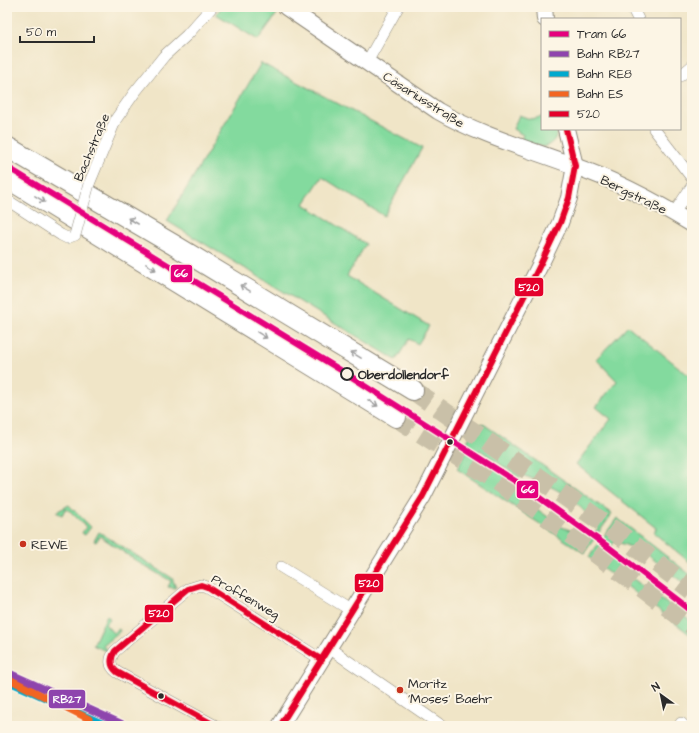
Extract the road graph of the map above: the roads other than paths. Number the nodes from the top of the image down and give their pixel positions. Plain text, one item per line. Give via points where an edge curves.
1 (212, 7) edge
2 (286, 7) edge
3 (398, 7) edge
4 (544, 7) edge
5 (632, 7) edge
6 (545, 18) edge
7 (638, 18) edge
8 (367, 62) junction
9 (692, 66) edge
10 (681, 75) edge
11 (565, 130) edge
12 (565, 130) edge
13 (655, 130) edge
14 (7, 147) edge
15 (542, 155) junction
16 (575, 166) junction
17 (7, 178) edge
18 (692, 178) edge
19 (692, 186) edge
20 (7, 200) edge
21 (674, 213) junction
22 (692, 224) edge
23 (413, 390) tunnel mouth
24 (396, 417) tunnel mouth
25 (281, 567) dead end
26 (352, 611) junction
27 (325, 654) junction
28 (216, 726) edge
29 (280, 726) edge
30 (442, 726) edge

1 - 20 street, Bachstraße, bridge via 164,56 116,119 89,184 75,235 67,238 61,235
2 - 8 street, Cäsariusstraße
3 - 8 street
4 - 6 street
5 - 7 street
8 - 15 street, Cäsariusstraße via 462,125
9 - 10 street
11 - 15 street via 562,141 556,148
12 - 16 street
13 - 18 street
23 -> 14 highway
15 - 16 street, Cäsariusstraße
16 - 21 street, Bergstraße
16 - 26 street via 569,198 560,223 502,342 423,496
17 -> 24 highway
19 - 21 street
21 - 22 street, Bergstraße
25 - 26 street
26 - 27 street
27 - 28 street, Proffenweg via 208,587 194,586 183,593 115,651 111,664 118,672
27 - 29 street
27 - 30 street, Proffenweg

